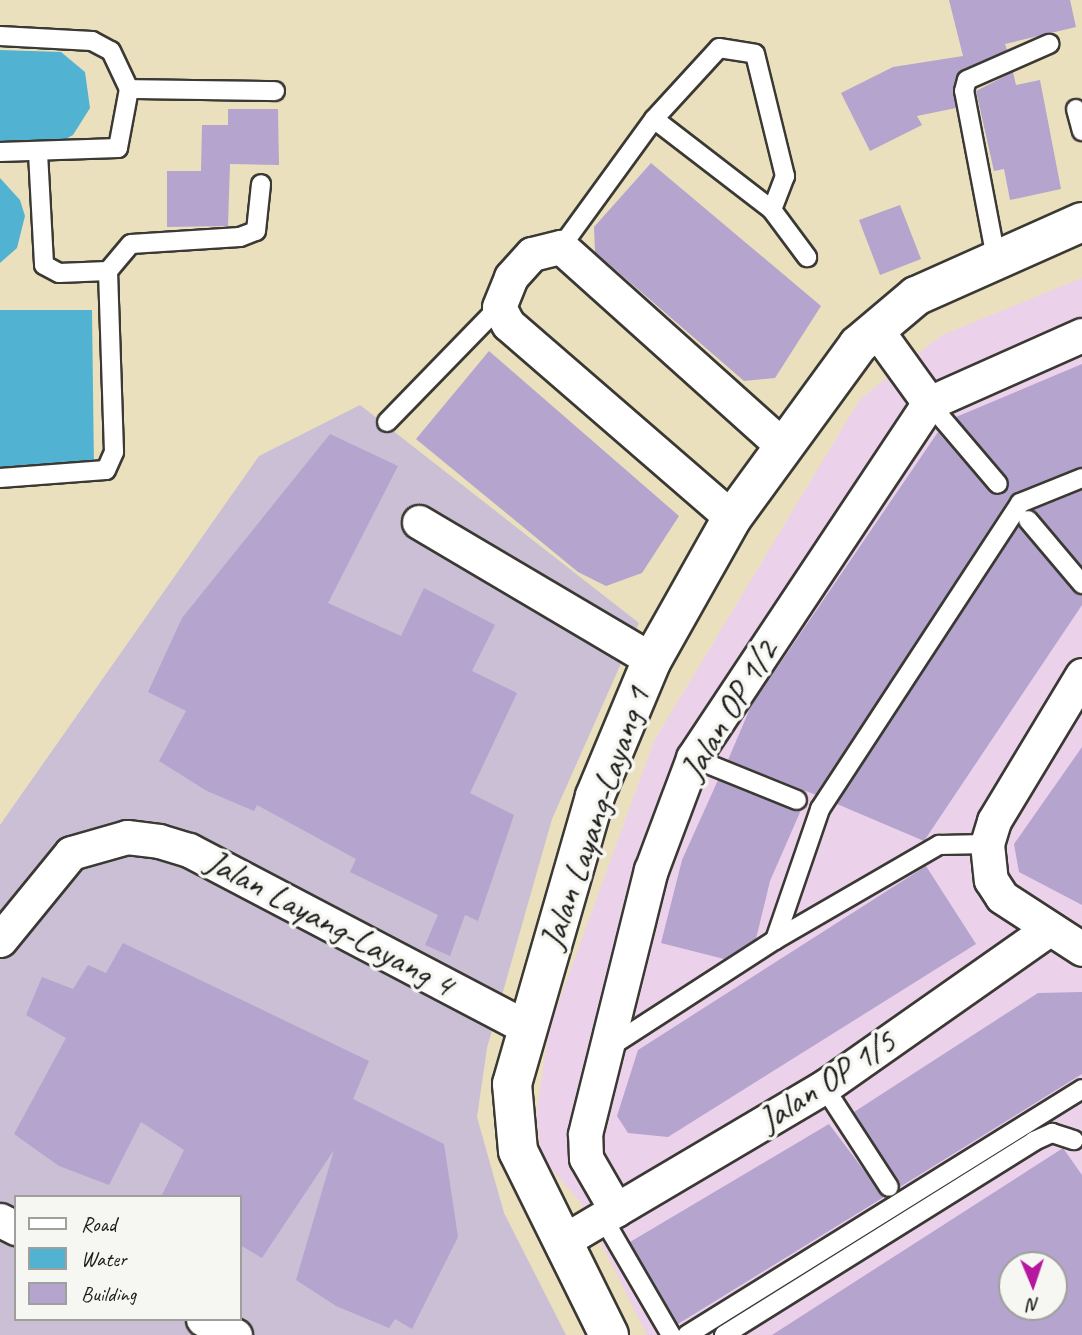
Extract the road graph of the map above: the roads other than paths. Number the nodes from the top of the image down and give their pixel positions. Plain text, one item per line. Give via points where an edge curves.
1 (0, 36) edge
2 (1049, 44) dead end
3 (129, 89) junction
4 (275, 91) dead end
5 (1076, 109) dead end
6 (654, 119) junction
7 (1082, 131) edge
8 (0, 152) edge
9 (38, 153) junction
10 (261, 184) dead end
11 (772, 210) junction
12 (1082, 222) edge
13 (561, 247) junction
14 (807, 257) dead end
15 (996, 258) junction
16 (108, 271) junction
17 (499, 307) junction
18 (875, 328) junction
19 (1082, 335) edge
20 (929, 403) junction
21 (387, 422) dead end
22 (782, 445) junction
23 (0, 478) edge
24 (1082, 478) edge
25 (998, 484) dead end
26 (732, 518) junction
27 (1028, 520) dead end
28 (419, 522) dead end
29 (1082, 584) edge
30 (652, 660) junction
31 (1082, 675) edge
32 (693, 758) junction
33 (797, 800) dead end
34 (987, 844) junction
35 (1046, 931) junction
36 (0, 940) edge
37 (775, 940) junction
38 (1082, 949) edge
39 (526, 1027) junction
40 (605, 1050) junction
41 (824, 1087) junction
42 (1077, 1098) edge
43 (1074, 1140) dead end
44 (889, 1187) dead end
45 (609, 1214) junction
46 (565, 1240) junction
47 (207, 1321) edge
48 (235, 1335) edge
49 (609, 1335) edge
50 (670, 1335) edge
51 (688, 1335) edge
52 (724, 1335) edge

1 - 3 lane via 92,41 111,51
2 - 15 lane via 967,79 964,90
3 - 4 lane
3 - 9 lane via 129,114 118,148
5 - 7 lane
6 - 11 lane
6 - 11 lane via 719,48 755,54 785,176
6 - 13 lane
8 - 9 lane
9 - 16 lane via 44,265 59,273
10 - 16 lane via 256,231 240,237 131,244
11 - 14 lane
12 - 15 street, Jalan Layang-Layang 1
13 - 17 street via 532,254 511,277
13 - 22 street
15 - 18 street, Jalan Layang-Layang 1 via 916,296
16 - 23 lane via 112,462 96,474
17 - 21 lane
17 - 26 street via 508,324
18 - 20 street
18 - 22 street, Jalan Layang-Layang 1 via 836,368
19 - 20 street
20 - 25 lane
20 - 32 street, Jalan OP 1/2
22 - 26 street, Jalan Layang-Layang 1
24 - 37 lane via 1020,503 820,809
26 - 30 street, Jalan Layang-Layang 1
27 - 29 lane
28 - 30 street
30 - 39 street, Jalan Layang-Layang 1 via 594,796
31 - 34 street via 994,821
32 - 33 lane
32 - 40 street, Jalan OP 1/2 via 651,870
34 - 35 street via 991,880 1002,897
34 - 37 lane via 939,845
35 - 38 street
35 - 41 street, Jalan OP 1/5
36 - 39 street, Jalan Layang-Layang 4 via 71,853 127,837 189,850
37 - 40 lane
39 - 46 street, Jalan Layang-Layang 1 via 510,1115 517,1151
40 - 45 street, Jalan OP 1/2 via 586,1158
41 - 44 lane
41 - 45 street, Jalan OP 1/5
42 - 51 lane
43 - 52 lane via 1052,1133 1034,1141
45 - 46 street, Jalan OP 1/5
45 - 50 lane
46 - 49 street, Jalan Layang-Layang 1
47 - 48 street

